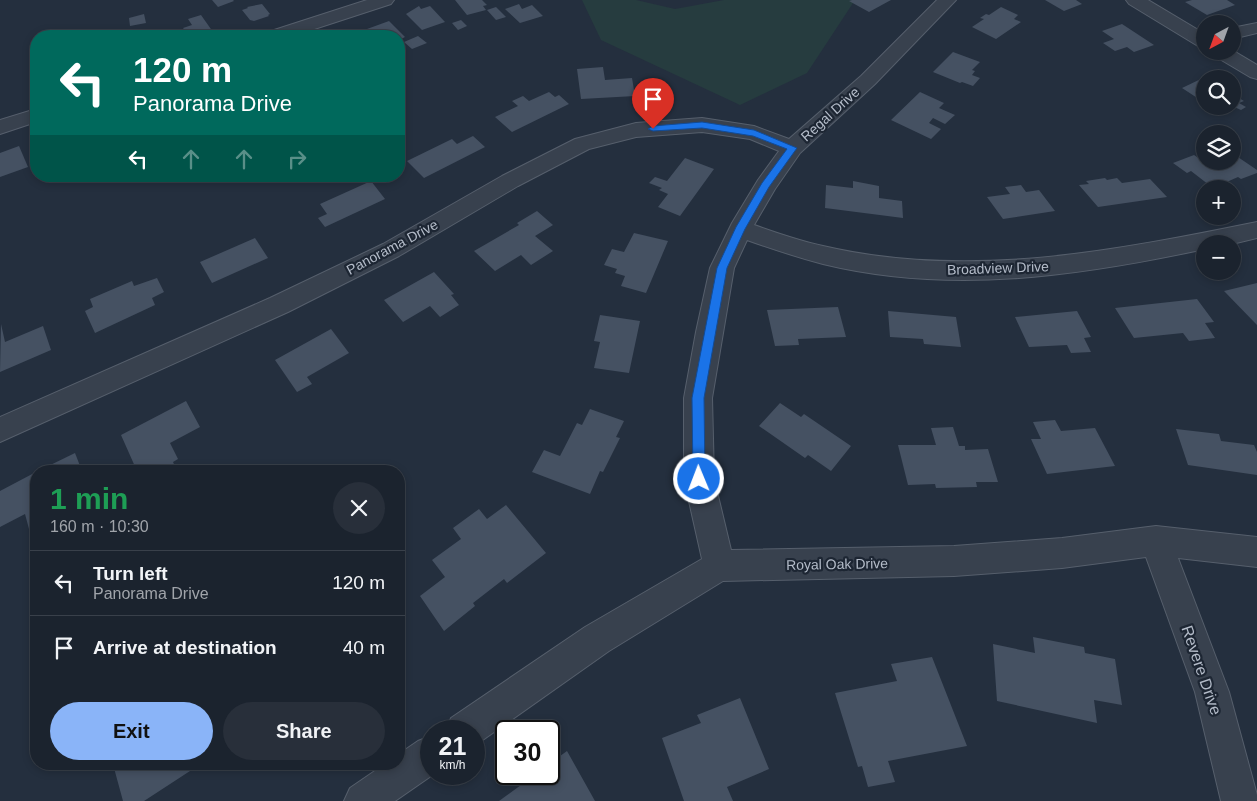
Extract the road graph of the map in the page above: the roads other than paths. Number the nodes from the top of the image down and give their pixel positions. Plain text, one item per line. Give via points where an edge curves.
1 (385, 0) edge
2 (947, 0) edge
3 (1135, 0) edge
4 (1257, 28) edge
5 (293, 30) edge
6 (1241, 32) edge
7 (1196, 37) edge
8 (1235, 60) edge
9 (1257, 73) edge
10 (30, 117) edge
11 (0, 127) edge
12 (792, 148) junction
13 (740, 229) junction
14 (1257, 230) edge
15 (0, 430) edge
16 (1156, 541) junction
17 (1257, 552) edge
18 (719, 566) junction
19 (480, 720) edge
20 (420, 762) edge
21 (371, 799) edge
22 (1240, 801) edge

1 - 5 street
2 - 12 street, Regal Drive via 868,80
3 - 7 street
4 - 6 street
8 - 9 street
10 - 11 street
12 - 13 street, Regal Drive
12 - 15 street, Panorama Drive via 754,133 702,125 636,130 582,144 510,181 391,250
13 - 14 street, Broadview Drive via 823,255 909,268 968,272 1133,256
13 - 18 street, Regal Drive via 722,268 698,398 699,479
16 - 17 street, Royal Oak Drive
16 - 18 street, Royal Oak Drive via 1062,553 954,561
16 - 22 street, Revere Drive via 1212,692
18 - 19 street, Royal Oak Drive via 597,639
20 - 21 street

